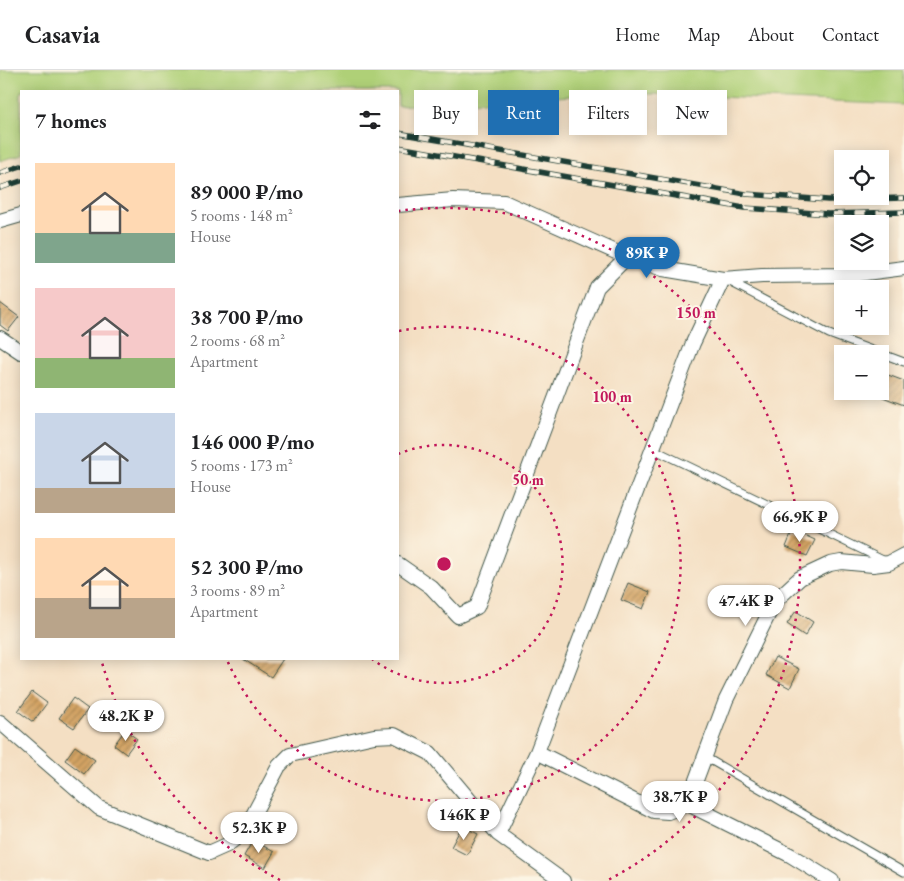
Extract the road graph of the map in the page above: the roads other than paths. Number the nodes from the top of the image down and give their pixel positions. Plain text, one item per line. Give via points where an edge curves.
1 (399, 205) edge
2 (20, 215) edge
3 (0, 220) edge
4 (627, 257) junction
5 (904, 268) edge
6 (723, 279) junction
7 (0, 338) edge
8 (20, 351) edge
9 (904, 362) edge
10 (653, 449) junction
11 (904, 555) edge
12 (888, 563) junction
13 (399, 565) edge
14 (0, 722) edge
15 (537, 752) junction
16 (705, 757) junction
17 (687, 804) junction
18 (498, 834) junction
19 (904, 872) edge
20 (563, 881) edge
21 (832, 881) edge

1 - 4 street via 452,200 504,202
2 - 3 street
4 - 6 street via 663,269
4 - 13 street via 597,287 477,607 458,616 431,587
5 - 6 street via 850,276
6 - 9 lane via 829,334
6 - 10 street via 693,343
7 - 8 street
10 - 12 lane
10 - 15 street
11 - 12 street
12 - 16 street via 830,564 789,586 775,601 726,700
14 - 18 street via 99,808 209,853 244,832 279,766 290,755 374,736 394,735 430,753
15 - 17 street via 654,811 668,812
15 - 18 street
16 - 17 street
16 - 19 lane
17 - 21 street via 790,855
18 - 20 street

